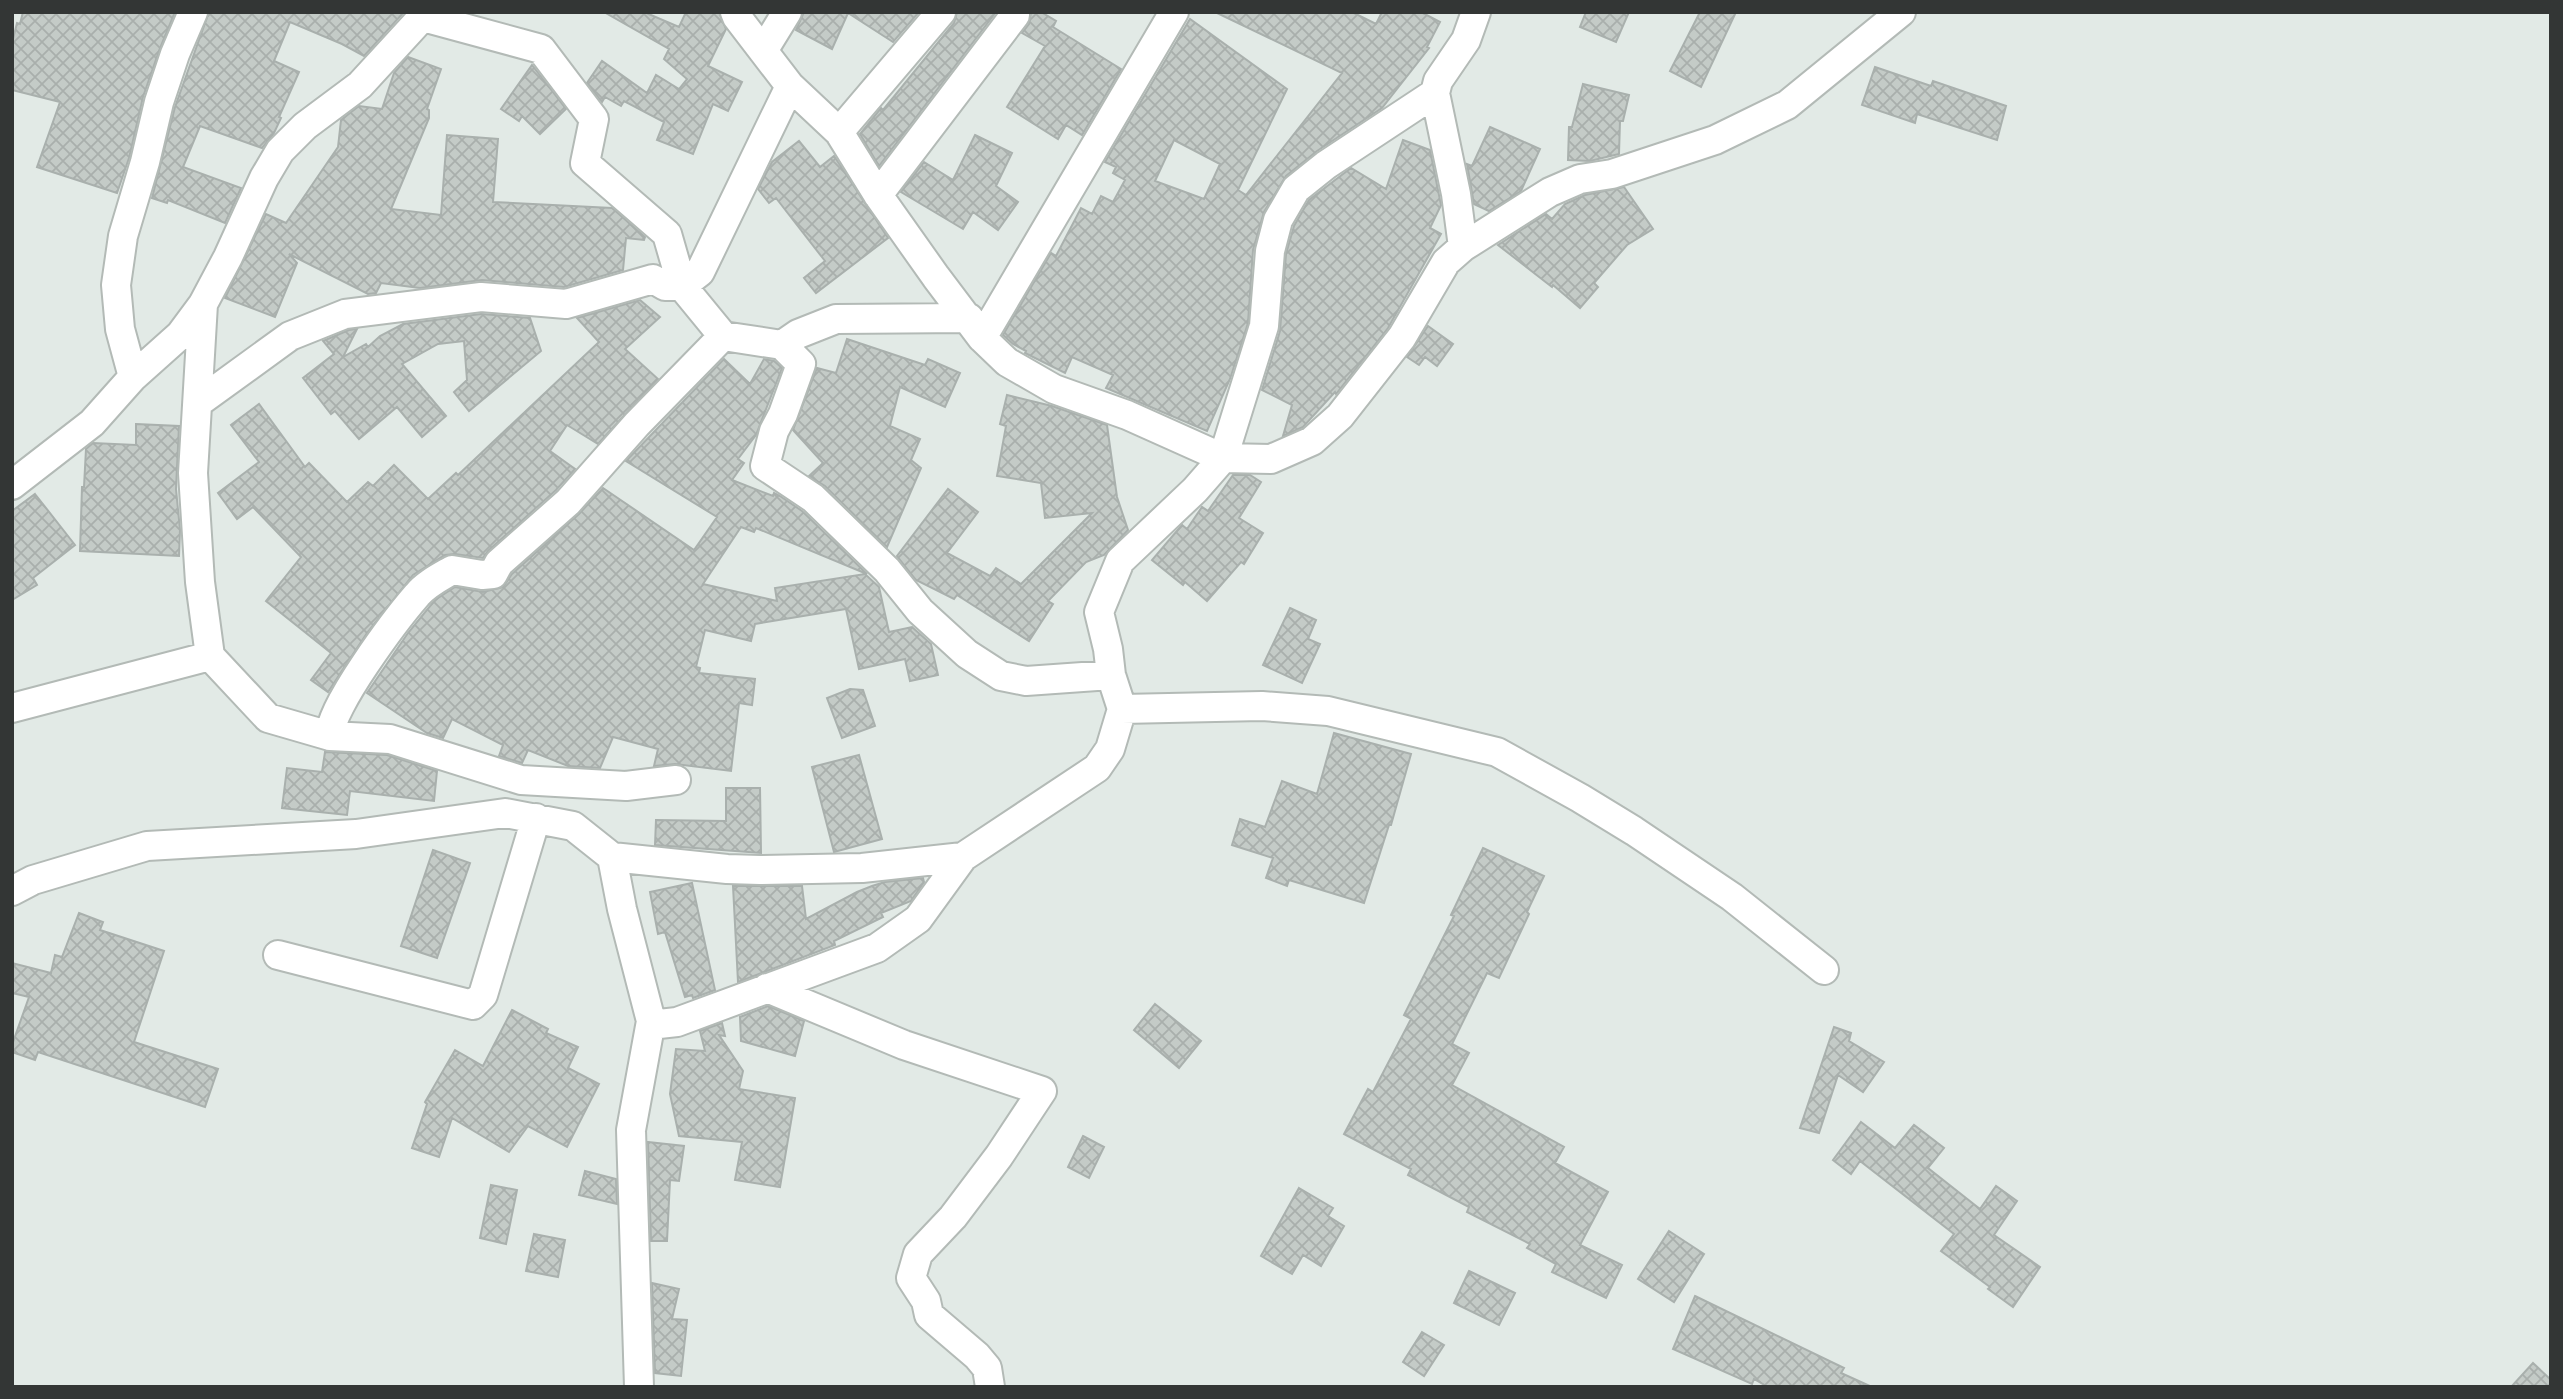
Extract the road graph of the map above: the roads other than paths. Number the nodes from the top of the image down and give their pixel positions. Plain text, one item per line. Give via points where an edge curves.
1 (193, 12) edge
2 (735, 12) edge
3 (787, 12) edge
4 (941, 12) edge
5 (1174, 12) edge
6 (1476, 12) edge
7 (1901, 12) edge
8 (425, 15) edge
9 (1015, 15) dead end
10 (763, 51) junction
11 (790, 86) junction
12 (1435, 93) junction
13 (839, 132) junction
14 (878, 195) junction
15 (1463, 247) junction
16 (682, 286) junction
17 (203, 304) junction
18 (975, 328) junction
19 (723, 336) junction
20 (782, 345) junction
21 (132, 377) junction
22 (199, 401) junction
23 (1223, 458) junction
24 (12, 485) edge
25 (210, 656) junction
26 (1111, 675) junction
27 (12, 708) edge
28 (1122, 709) junction
29 (330, 736) junction
30 (677, 780) dead end
31 (536, 818) junction
32 (963, 857) junction
33 (612, 858) junction
34 (12, 891) edge
35 (278, 955) dead end
36 (1824, 970) dead end
37 (767, 988) junction
38 (651, 1021) junction
39 (639, 1387) edge
40 (990, 1387) edge

1 - 21 street via 174,54 123,236 116,285 120,329
2 - 10 street
3 - 10 street
4 - 13 street
5 - 18 street
6 - 12 street via 1466,40
7 - 15 street via 1787,105 1715,140 1550,192
8 - 16 street via 541,49 594,119 585,163 667,234
8 - 17 street via 360,85 280,151
9 - 14 street
10 - 11 street
11 - 13 street
11 - 16 street via 700,272
12 - 15 street
12 - 23 street via 1296,189 1278,220 1270,251 1264,326
13 - 14 street
14 - 18 street
15 - 23 street via 1446,262 1402,337 1340,416 1312,442 1271,459
16 - 19 street
16 - 22 street via 665,286 653,279 566,304 481,297 345,314 290,336
17 - 21 street via 180,335
17 - 22 street
18 - 20 street via 836,319
18 - 23 street via 1007,362 1054,388
19 - 20 street
19 - 29 street via 568,502 499,563 493,574 452,570 418,593 347,693 329,727
20 - 26 street via 801,364 765,466 813,498 887,570 930,620 967,654 1001,676 1026,681
21 - 24 street via 92,423
22 - 25 street via 193,473
23 - 26 street via 1195,491 1120,561 1099,612
25 - 27 street
25 - 29 street via 268,718
26 - 28 street
28 - 32 street via 1110,749 1097,768
28 - 36 street via 1262,706 1328,711 1497,752 1634,831 1732,897
29 - 30 street via 390,739 521,780 626,786
31 - 33 street via 573,826
31 - 34 street via 505,813 356,834 147,846 33,880
31 - 35 street via 483,995 473,1005
32 - 33 street via 862,868 760,870
32 - 37 street via 918,919 877,948
33 - 38 street
37 - 38 street via 677,1021
37 - 40 street via 904,1045 1042,1091 961,1207 918,1254 911,1278 929,1315 987,1368
38 - 39 street via 631,1130

